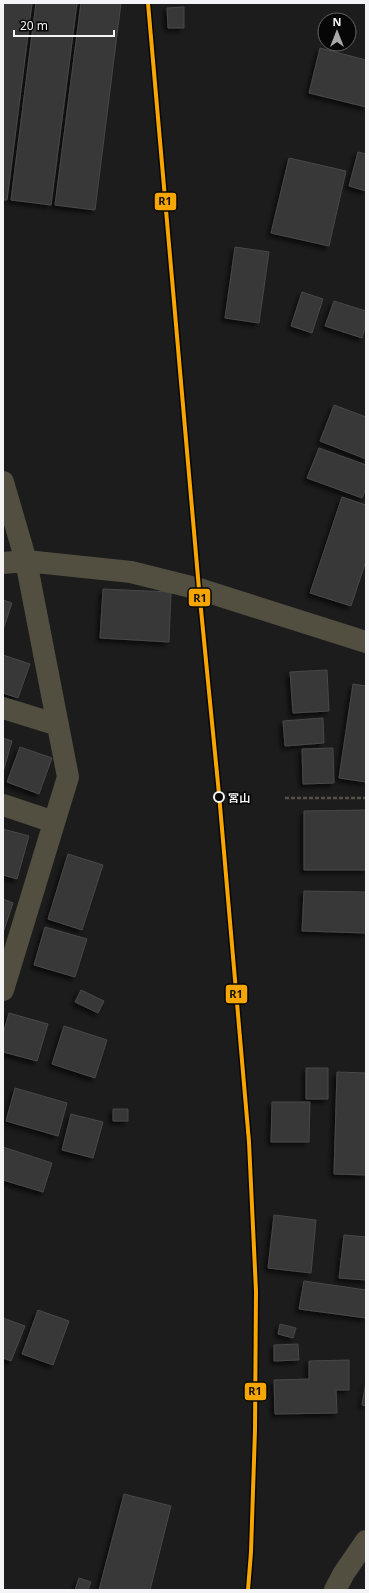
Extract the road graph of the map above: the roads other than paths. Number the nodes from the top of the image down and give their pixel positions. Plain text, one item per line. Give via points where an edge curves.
1 (3, 482) edge
2 (26, 561) junction
3 (3, 563) edge
4 (366, 642) edge
5 (3, 708) edge
6 (58, 725) junction
7 (3, 805) edge
8 (54, 822) junction
9 (6, 967) edge
10 (3, 990) edge
11 (366, 1541) edge
12 (335, 1590) edge

1 - 2 street
2 - 3 street
2 - 4 street via 131,572 199,588
2 - 6 street
5 - 6 street
6 - 8 street via 68,777
7 - 8 street
8 - 9 street
9 - 10 street
11 - 12 street

